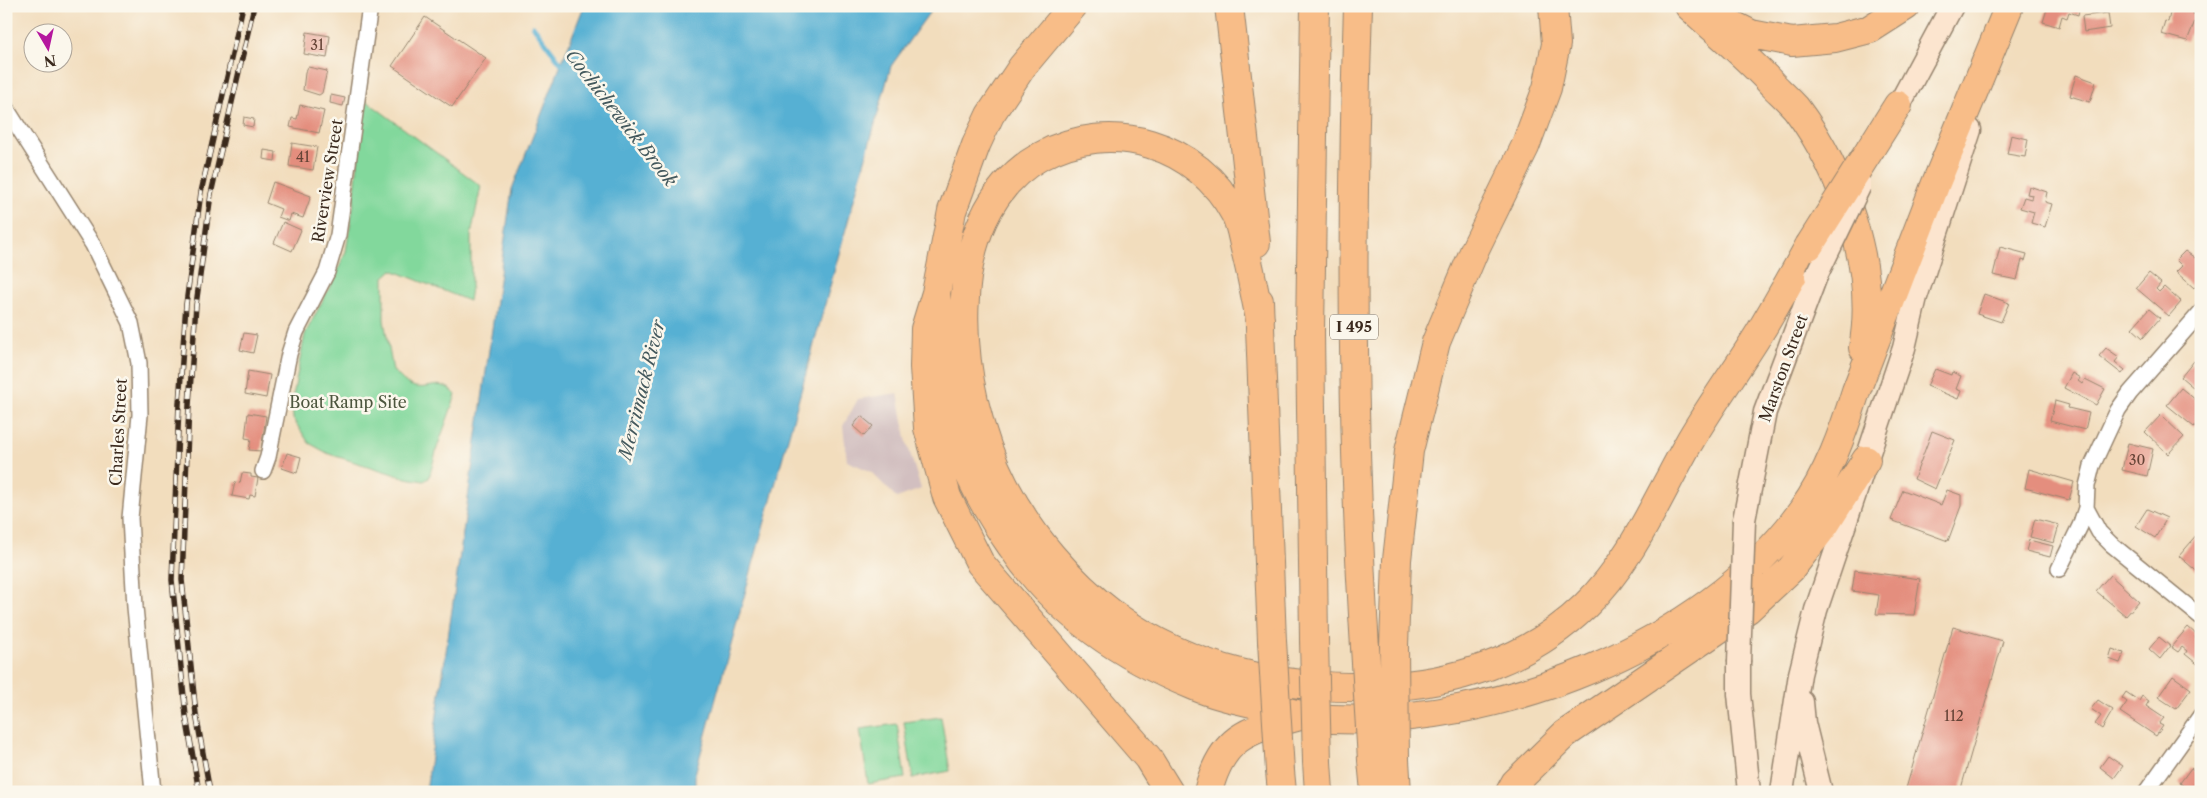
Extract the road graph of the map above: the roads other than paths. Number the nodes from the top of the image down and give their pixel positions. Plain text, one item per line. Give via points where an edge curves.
1 (370, 6) edge
2 (1073, 6) edge
3 (1229, 6) edge
4 (1315, 6) edge
5 (1358, 6) edge
6 (1553, 6) edge
7 (1688, 6) edge
8 (1696, 6) edge
9 (1906, 6) edge
10 (1952, 6) edge
11 (2010, 6) edge
12 (1898, 105) joint
13 (6, 108) edge
14 (1872, 152) junction
15 (936, 293) junction
16 (2201, 312) edge
17 (1260, 320) junction
18 (1856, 391) junction
19 (1866, 460) junction
20 (263, 471) dead end
21 (2086, 508) junction
22 (2058, 569) dead end
23 (2201, 617) edge
24 (1800, 674) junction
25 (2201, 715) edge
26 (1301, 716) junction
27 (1384, 760) junction
28 (1281, 781) edge
29 (153, 792) edge
30 (1169, 792) edge
31 (1208, 792) edge
32 (1319, 792) edge
33 (1375, 792) edge
34 (1397, 792) edge
35 (1510, 792) edge
36 (1749, 792) edge
37 (1782, 792) edge
38 (1820, 792) edge
39 (2146, 792) edge

1 - 20 street, Riverview Street via 338,235 327,272 296,332 289,354
2 - 15 highway via 1022,67 990,115 952,211
3 - 17 highway via 1255,227
4 - 32 highway, I 495, bridge via 1310,332
5 - 27 highway, I 495, bridge via 1352,240 1358,540 1365,647
6 - 27 highway, bridge via 1556,44 1547,88 1525,147 1475,248 1434,352 1409,451 1397,560 1394,646
7 - 18 highway via 1753,63 1796,108 1829,161 1856,233 1864,279 1867,330
8 - 9 highway via 1751,34 1792,42 1835,38 1870,29
10 - 12 main road
11 - 18 highway via 1936,183
11 - 19 main road
12 - 14 highway
13 - 29 street, Charles Street via 93,245 131,323 139,362 140,415 130,518 135,608
14 - 17 highway, bridge via 1809,246 1760,333 1712,403 1626,554 1585,606 1556,630 1496,664 1440,681 1336,688 1293,684 1224,669 1174,651 1117,616 1069,574 1023,518 1002,482 980,426 971,386 964,322 968,271 978,231 988,209 1003,187 1025,166 1044,154 1068,145 1117,138 1175,152 1200,169 1238,218
14 - 36 main road, Marston Street, bridge via 1816,276 1765,412 1744,520 1739,694
15 - 26 highway via 946,401 966,465 997,525 1029,570 1048,592 1094,633 1152,667 1213,693
15 - 30 highway via 926,329 924,367 928,428 947,497 980,562 1148,758
16 - 21 street via 2118,410 2092,466
17 - 28 highway, bridge via 1272,641
18 - 26 highway via 1845,427 1818,487 1801,513 1760,560 1720,594 1647,641 1568,678 1476,707 1382,718
19 - 24 main road via 1816,610
19 - 35 highway via 1825,525 1791,569 1748,609 1565,734 1515,783
21 - 22 street
21 - 23 street via 2099,532 2111,544
24 - 37 main road
24 - 38 main road via 1804,723
25 - 39 street
26 - 31 highway via 1257,728 1229,744 1213,770
27 - 33 highway, I 495
27 - 34 highway

